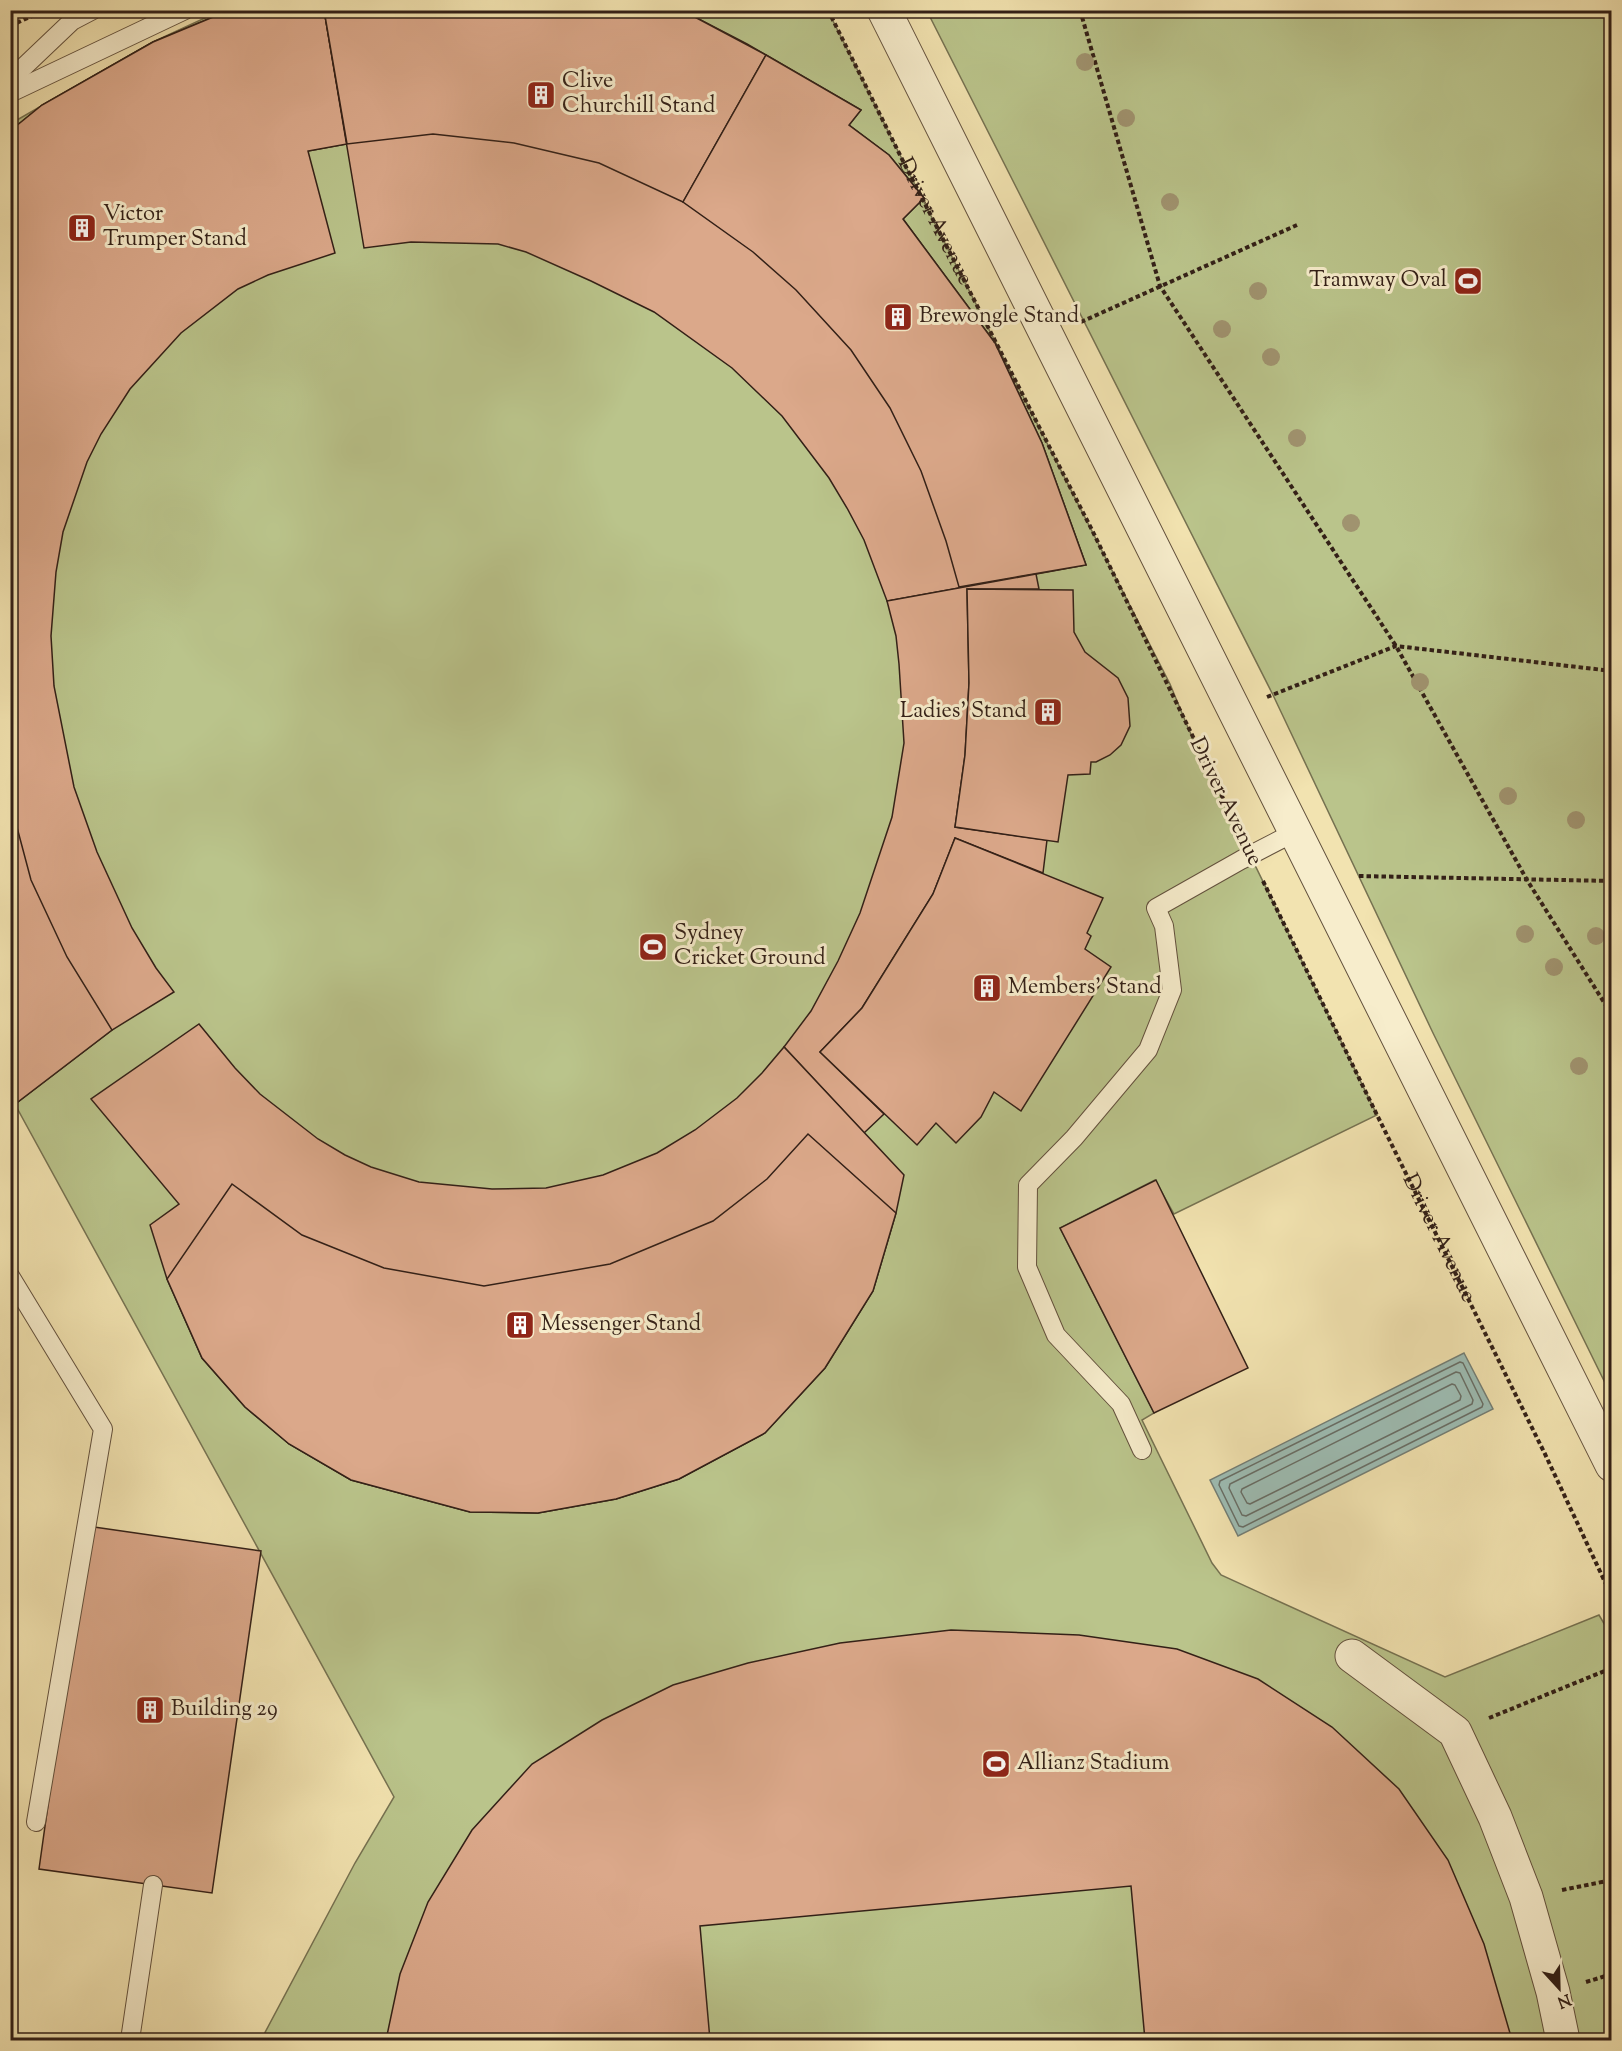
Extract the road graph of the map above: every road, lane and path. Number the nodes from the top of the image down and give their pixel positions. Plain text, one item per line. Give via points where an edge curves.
1 (43, 10) edge
2 (93, 10) edge
3 (184, 10) edge
4 (828, 10) edge
5 (884, 10) edge
6 (1080, 10) edge
7 (10, 26) edge
8 (10, 80) edge
9 (10, 93) edge
10 (1297, 225) dead end
11 (1160, 286) junction
12 (1048, 338) junction
13 (1396, 646) junction
14 (1611, 671) edge
15 (1233, 708) junction
16 (1295, 832) junction
17 (1242, 837) dead end
18 (1316, 875) junction
19 (1263, 879) dead end
20 (1527, 880) junction
21 (1611, 881) edge
22 (1611, 1015) edge
23 (10, 1276) edge
24 (1142, 1450) dead end
25 (1611, 1465) edge
26 (1611, 1597) edge
27 (1352, 1656) dead end
28 (1611, 1668) edge
29 (1455, 1732) junction
30 (36, 1822) dead end
31 (1611, 1880) edge
32 (153, 1885) dead end
33 (1526, 1897) junction
34 (130, 2040) edge
35 (1563, 2040) edge

1 - 7 path
2 - 8 lane via 72,21
3 - 9 lane
4 - 17 path, Driver Avenue via 1092,530
5 - 12 street
6 - 11 path
10 - 11 path
11 - 12 path
11 - 13 path
12 - 15 street
13 - 14 path
13 - 15 path
13 - 20 path
15 - 16 street
16 - 18 street
16 - 24 lane via 1156,908 1164,926 1172,990 1148,1050 1028,1185 1027,1267 1056,1335 1120,1404
18 - 20 path
18 - 25 street
19 - 26 path, Driver Avenue
20 - 21 path
20 - 22 path
23 - 30 lane via 102,1429
27 - 29 street
28 - 29 path
29 - 33 street via 1495,1817
31 - 33 path
32 - 34 lane
33 - 35 street

